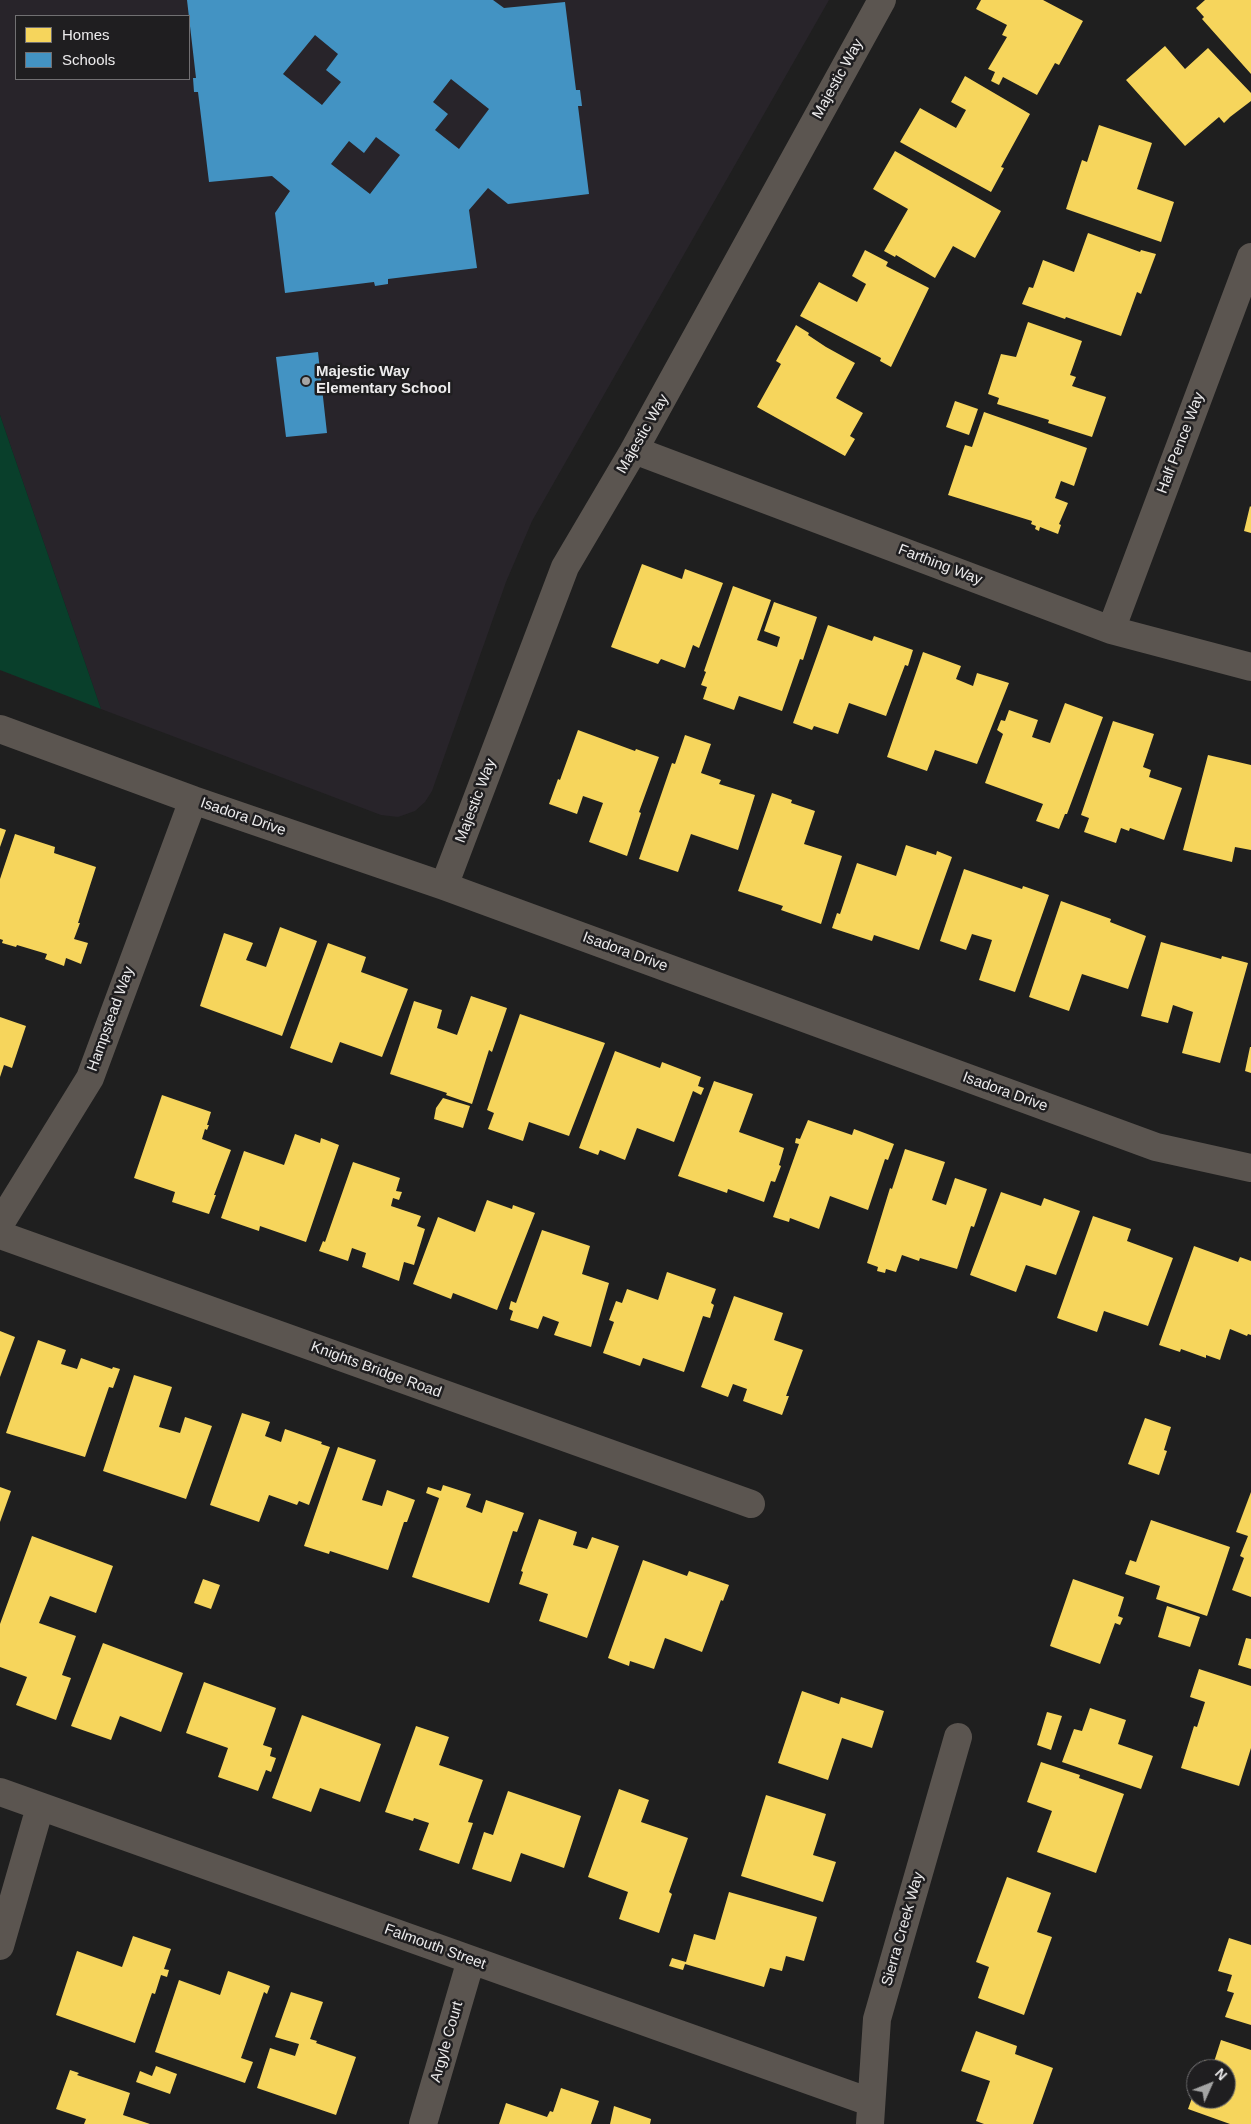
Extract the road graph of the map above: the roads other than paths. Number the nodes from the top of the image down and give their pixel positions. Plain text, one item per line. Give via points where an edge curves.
1 (882, 0) edge
2 (1251, 257) edge
3 (634, 450) junction
4 (1111, 630) junction
5 (1251, 667) edge
6 (0, 729) edge
7 (193, 800) junction
8 (444, 886) junction
9 (1251, 1168) edge
10 (0, 1224) edge
11 (0, 1235) edge
12 (751, 1504) dead end
13 (958, 1737) dead end
14 (0, 1792) edge
15 (40, 1807) junction
16 (0, 1946) edge
17 (470, 1960) junction
18 (870, 2113) edge
19 (423, 2124) edge

1 - 3 street, Majestic Way
2 - 4 street, Half Pence Way
3 - 4 street, Farthing Way
3 - 8 street, Majestic Way via 565,567
4 - 5 street, Farthing Way
6 - 7 street, Isadora Drive
7 - 8 street, Isadora Drive
7 - 10 street, Hampstead Way via 90,1078
8 - 9 street, Isadora Drive via 1156,1147
11 - 12 street, Knights Bridge Road
13 - 18 street, Sierra Creek Way via 877,2019
14 - 15 street, Falmouth Street
15 - 16 street
15 - 17 street, Falmouth Street
17 - 18 street, Falmouth Street
17 - 19 street, Argyle Court

